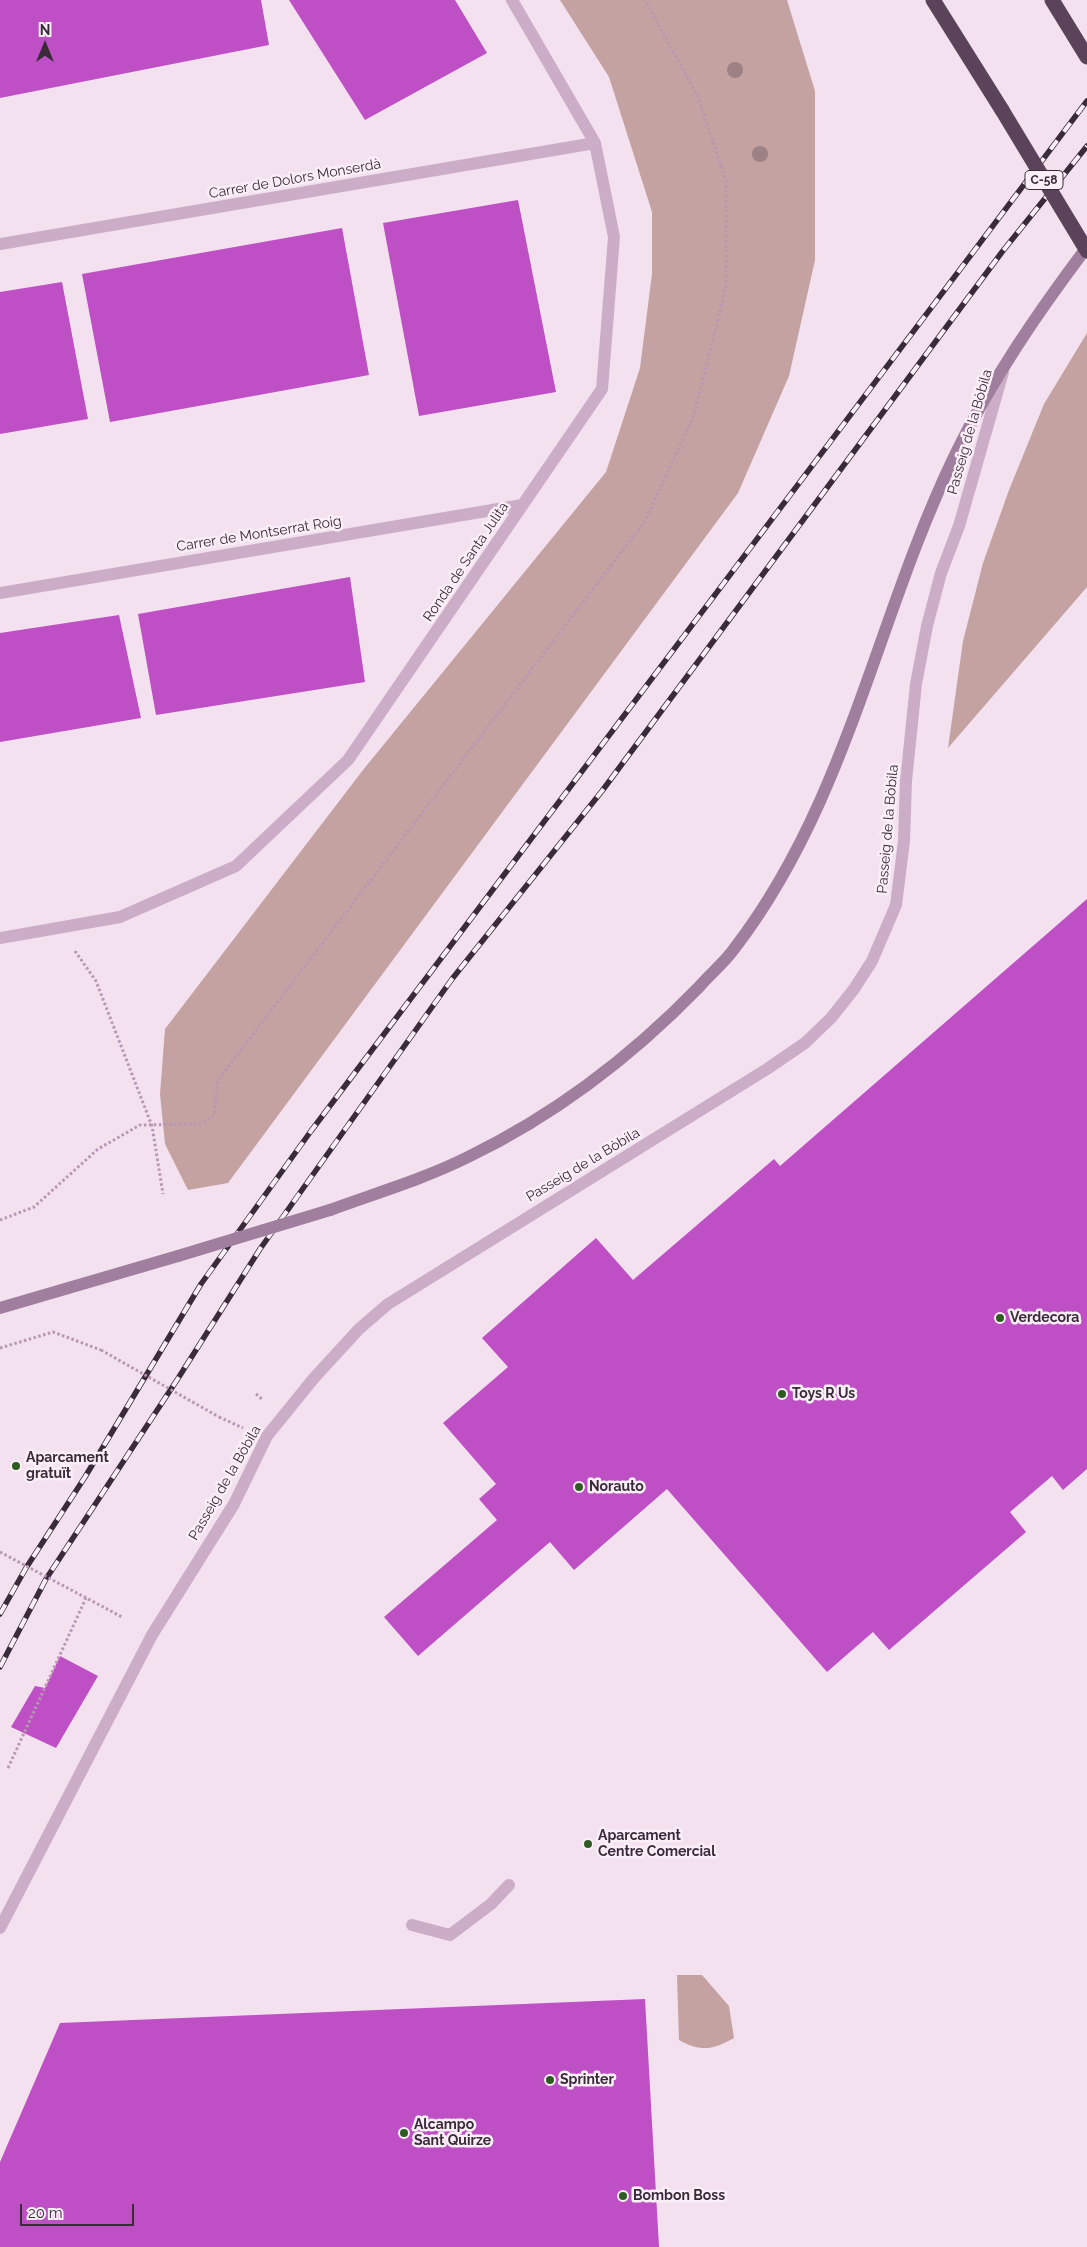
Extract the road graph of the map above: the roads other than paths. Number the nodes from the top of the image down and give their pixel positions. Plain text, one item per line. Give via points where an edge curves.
1 (512, 0) edge
2 (933, 0) edge
3 (1052, 0) edge
4 (1087, 57) edge
5 (595, 144) junction
6 (0, 244) edge
7 (1087, 249) edge
8 (1006, 361) junction
9 (522, 506) junction
10 (0, 593) edge
11 (0, 938) edge
12 (0, 1308) edge
13 (508, 1885) dead end
14 (412, 1925) dead end
15 (0, 1928) edge

1 - 5 street, Ronda de Santa Julita
2 - 7 highway, C-58, bridge
3 - 4 highway
5 - 6 street, Carrer de Dolors Monserdà
5 - 9 street, Ronda de Santa Julita via 614,237 602,389
7 - 8 main road via 1035,316
8 - 12 main road, bridge via 956,453 913,554 824,797 783,877 733,950 668,1019 594,1081 513,1134 466,1158 330,1210
8 - 15 street, Passeig de la Bòbila via 927,626 916,684 896,905 872,961 831,1018 805,1043 388,1304 314,1378 267,1436 234,1504 152,1635
9 - 10 street, Carrer de Montserrat Roig
9 - 11 street, Ronda de Santa Julita via 348,760 236,866 120,917
13 - 14 street via 491,1904 450,1935

